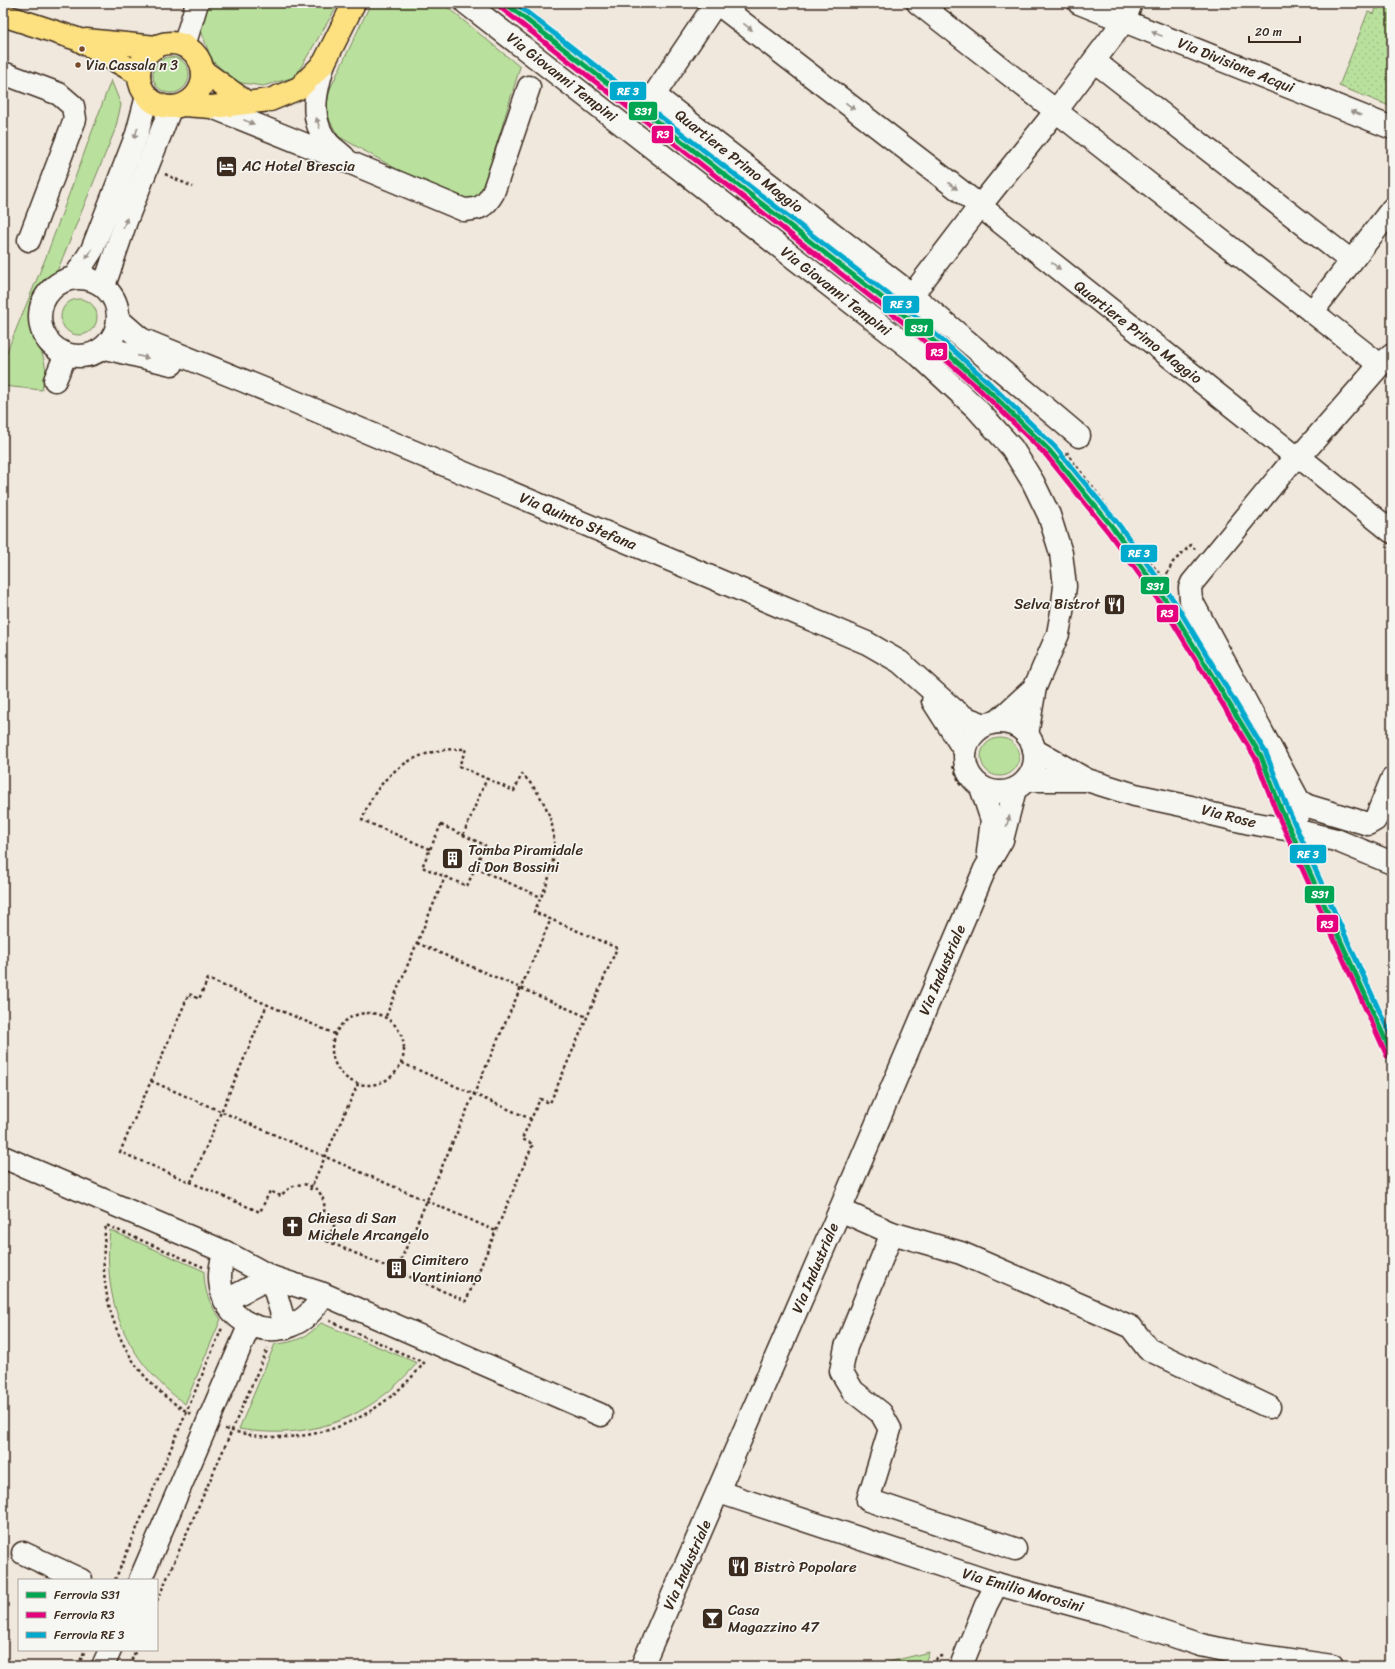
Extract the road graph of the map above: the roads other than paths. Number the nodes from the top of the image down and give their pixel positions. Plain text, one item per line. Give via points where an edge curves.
1 (197, 3) edge
2 (354, 3) edge
3 (466, 3) edge
4 (716, 3) edge
5 (918, 3) edge
6 (1079, 3) edge
7 (1128, 12) edge
8 (3, 15) edge
9 (77, 39) junction
10 (184, 46) junction
11 (156, 47) junction
12 (1094, 61) junction
13 (324, 63) junction
14 (203, 71) junction
15 (3, 73) edge
16 (139, 74) junction
17 (529, 87) dead end
18 (147, 96) junction
19 (246, 102) junction
20 (177, 106) junction
21 (212, 107) junction
22 (1056, 111) junction
23 (1392, 128) edge
24 (351, 163) junction
25 (980, 206) junction
26 (1388, 222) edge
27 (29, 240) dead end
28 (1351, 261) junction
29 (74, 278) junction
30 (104, 286) junction
31 (912, 295) junction
32 (1312, 312) junction
33 (119, 320) junction
34 (105, 348) junction
35 (66, 354) junction
36 (1386, 360) edge
37 (55, 380) dead end
38 (241, 380) junction
39 (1078, 436) road end
40 (1297, 455) junction
41 (1392, 532) edge
42 (911, 671) junction
43 (1035, 687) junction
44 (991, 723) junction
45 (1031, 742) junction
46 (965, 751) junction
47 (1392, 779) edge
48 (1087, 780) junction
49 (1021, 784) junction
50 (981, 787) junction
51 (1392, 863) edge
52 (985, 869) junction
53 (3, 1157) edge
54 (840, 1210) junction
55 (892, 1234) junction
56 (225, 1252) junction
57 (271, 1277) junction
58 (322, 1294) junction
59 (228, 1305) junction
60 (250, 1324) junction
61 (281, 1328) junction
62 (1269, 1407) dead end
63 (601, 1415) dead end
64 (719, 1492) junction
65 (1015, 1549) dead end
66 (23, 1553) dead end
67 (79, 1579) edge
68 (140, 1579) edge
69 (997, 1584) junction
70 (110, 1651) edge
71 (955, 1660) edge
72 (103, 1666) edge
73 (642, 1666) edge
74 (1332, 1666) edge

1 - 10 street
2 - 13 main road
3 - 43 street, Via Giovanni Tempini via 919,355 976,408 1012,448 1049,515 1061,553 1065,586 1058,634
4 -> 25 street, Quartiere Primo Maggio
4 - 31 street, Quartiere Primo Maggio via 654,95
5 - 22 street
6 - 7 street, Via Divisione Acqui
7 - 12 street
23 -> 7 street, Via Divisione Acqui
8 - 9 main road
9 - 11 main road
9 - 16 main road
10 - 11 main road via 170,44
10 - 14 main road via 200,61
11 - 16 main road via 142,63
12 - 22 street
12 - 28 street
13 - 19 main road via 299,88 270,100
24 -> 13 street via 329,144 317,122 315,92
14 - 19 main road
14 - 20 main road via 199,92 192,100
15 - 27 street via 59,94 73,106 74,112 75,119
16 - 18 main road via 141,86
17 - 24 street via 493,193 486,204 476,210 464,210
18 - 20 main road via 158,104
18 -> 29 street via 137,134 92,250
19 - 21 main road
20 - 21 main road
30 -> 20 street via 126,221
21 -> 24 street
22 - 25 street
22 - 32 street
25 - 31 street
25 -> 40 street, Quartiere Primo Maggio
26 - 28 street
28 - 32 street
29 - 30 street via 90,279
29 - 35 street via 61,282 51,290 40,313 41,326 46,338 54,348
30 - 33 street via 118,308
31 - 39 street, Quartiere Primo Maggio
32 - 36 street
33 - 34 street via 114,335
33 - 38 street, Via Quinto Stefana via 141,339
34 - 35 street via 86,356
34 -> 38 street, Via Quinto Stefana
35 - 37 street
36 - 40 street via 1303,453
38 - 42 street, Via Quinto Stefana via 867,643
40 - 41 street, Quartiere Primo Maggio
40 - 47 street via 1192,583 1191,600 1299,807 1308,806 1368,824 1375,820
42 - 44 street, Via Quinto Stefana via 966,718
42 - 46 street, Via Quinto Stefana
43 - 44 street, Via Giovanni Tempini
43 - 45 street, Via Giovanni Tempini
44 - 45 street via 1009,723 1019,727
44 - 46 street via 975,731 968,740
45 - 48 street, Via Rose
45 - 49 street via 1034,766
46 - 50 street via 964,762 967,772
48 - 49 street, Via Rose
48 - 51 street, Via Rose via 1220,816 1336,840
49 - 50 street via 1004,792 992,792
52 -> 49 street, Via Industriale via 1002,840
50 - 52 street, Via Industriale via 992,820
52 - 54 street, Via Industriale
53 - 56 street
54 - 55 street
54 - 64 street, Via Industriale
55 - 62 street via 961,1253 1131,1327 1148,1349
55 - 65 street via 846,1347 841,1371 853,1391 881,1413 890,1428 868,1500
56 - 57 street
56 - 59 street via 219,1274
57 - 58 street
57 - 59 street
57 - 61 street
58 - 61 street via 304,1320
58 - 63 street
59 - 60 street via 236,1315
60 - 61 street via 258,1328
60 - 68 street
64 - 69 street, Via Emilio Morosini
64 - 73 street, Via Industriale
66 - 67 street
69 - 71 street via 977,1625
69 - 74 street, Via Emilio Morosini via 1107,1614 1201,1645
70 - 72 street

